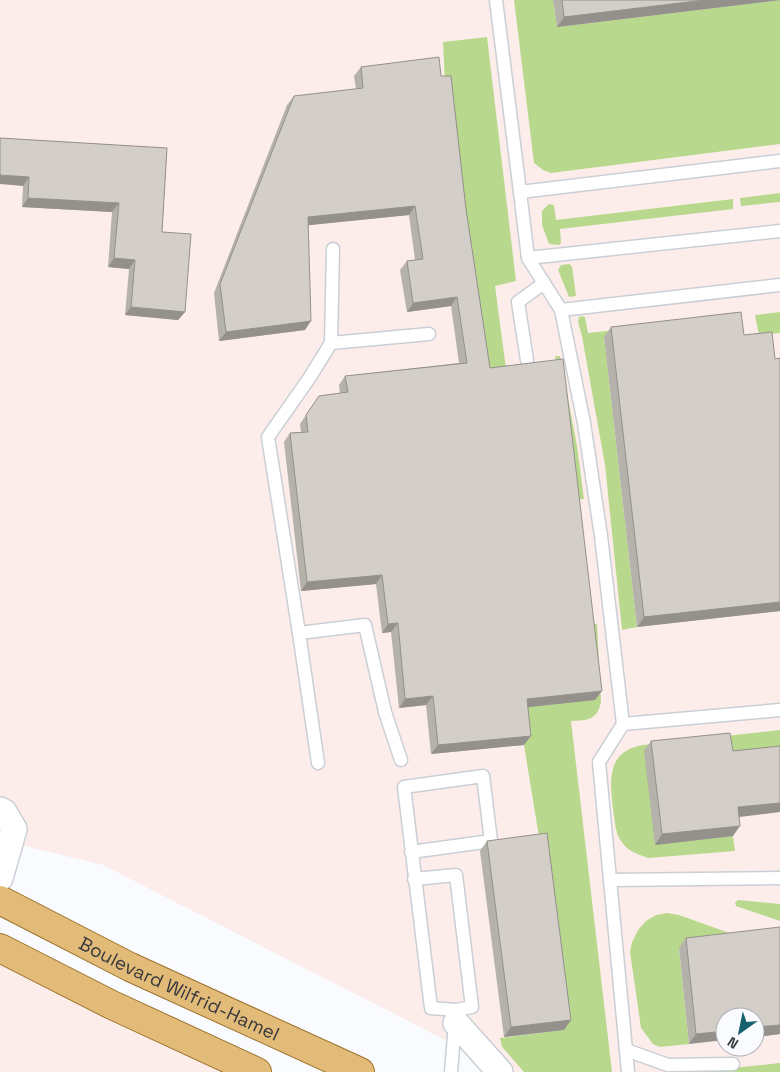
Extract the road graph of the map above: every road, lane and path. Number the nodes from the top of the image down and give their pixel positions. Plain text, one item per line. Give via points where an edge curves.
1 (496, 0) edge
2 (780, 161) edge
3 (520, 192) junction
4 (780, 231) edge
5 (333, 249) dead end
6 (528, 258) junction
7 (544, 283) junction
8 (780, 286) edge
9 (561, 310) junction
10 (429, 334) dead end
11 (330, 343) junction
12 (526, 360) dead end
13 (299, 633) junction
14 (780, 710) edge
15 (623, 724) junction
16 (401, 760) dead end
17 (318, 763) dead end
18 (0, 810) edge
19 (411, 852) junction
20 (0, 878) edge
21 (780, 878) edge
22 (414, 879) junction
23 (610, 880) junction
24 (0, 900) edge
25 (0, 948) edge
26 (456, 1016) junction
27 (626, 1050) junction
28 (733, 1064) dead end
29 (257, 1072) edge
30 (360, 1072) edge
31 (451, 1072) edge
32 (500, 1072) edge
33 (628, 1072) edge

1 - 3 lane
2 - 3 lane
3 - 6 lane
4 - 6 lane
5 - 11 lane
6 - 7 lane
7 - 9 lane
7 - 12 lane via 518,302
8 - 9 lane
9 - 15 lane via 584,423 600,527
10 - 11 lane
11 - 13 lane via 268,437
13 - 16 lane via 366,625 385,712
13 - 17 lane
14 - 15 lane
15 - 23 lane via 599,762
18 - 20 street via 14,829
19 - 19 lane via 403,783 484,776 491,841
19 - 22 lane
21 - 23 lane
22 - 26 lane via 431,1008
22 - 26 lane via 456,875 472,1007
23 - 27 lane
24 - 30 main road, Boulevard Wilfrid-Hamel via 130,967
25 - 29 main road via 112,1005
26 - 31 lane
26 - 32 street
27 - 28 lane via 668,1065
27 - 33 lane

